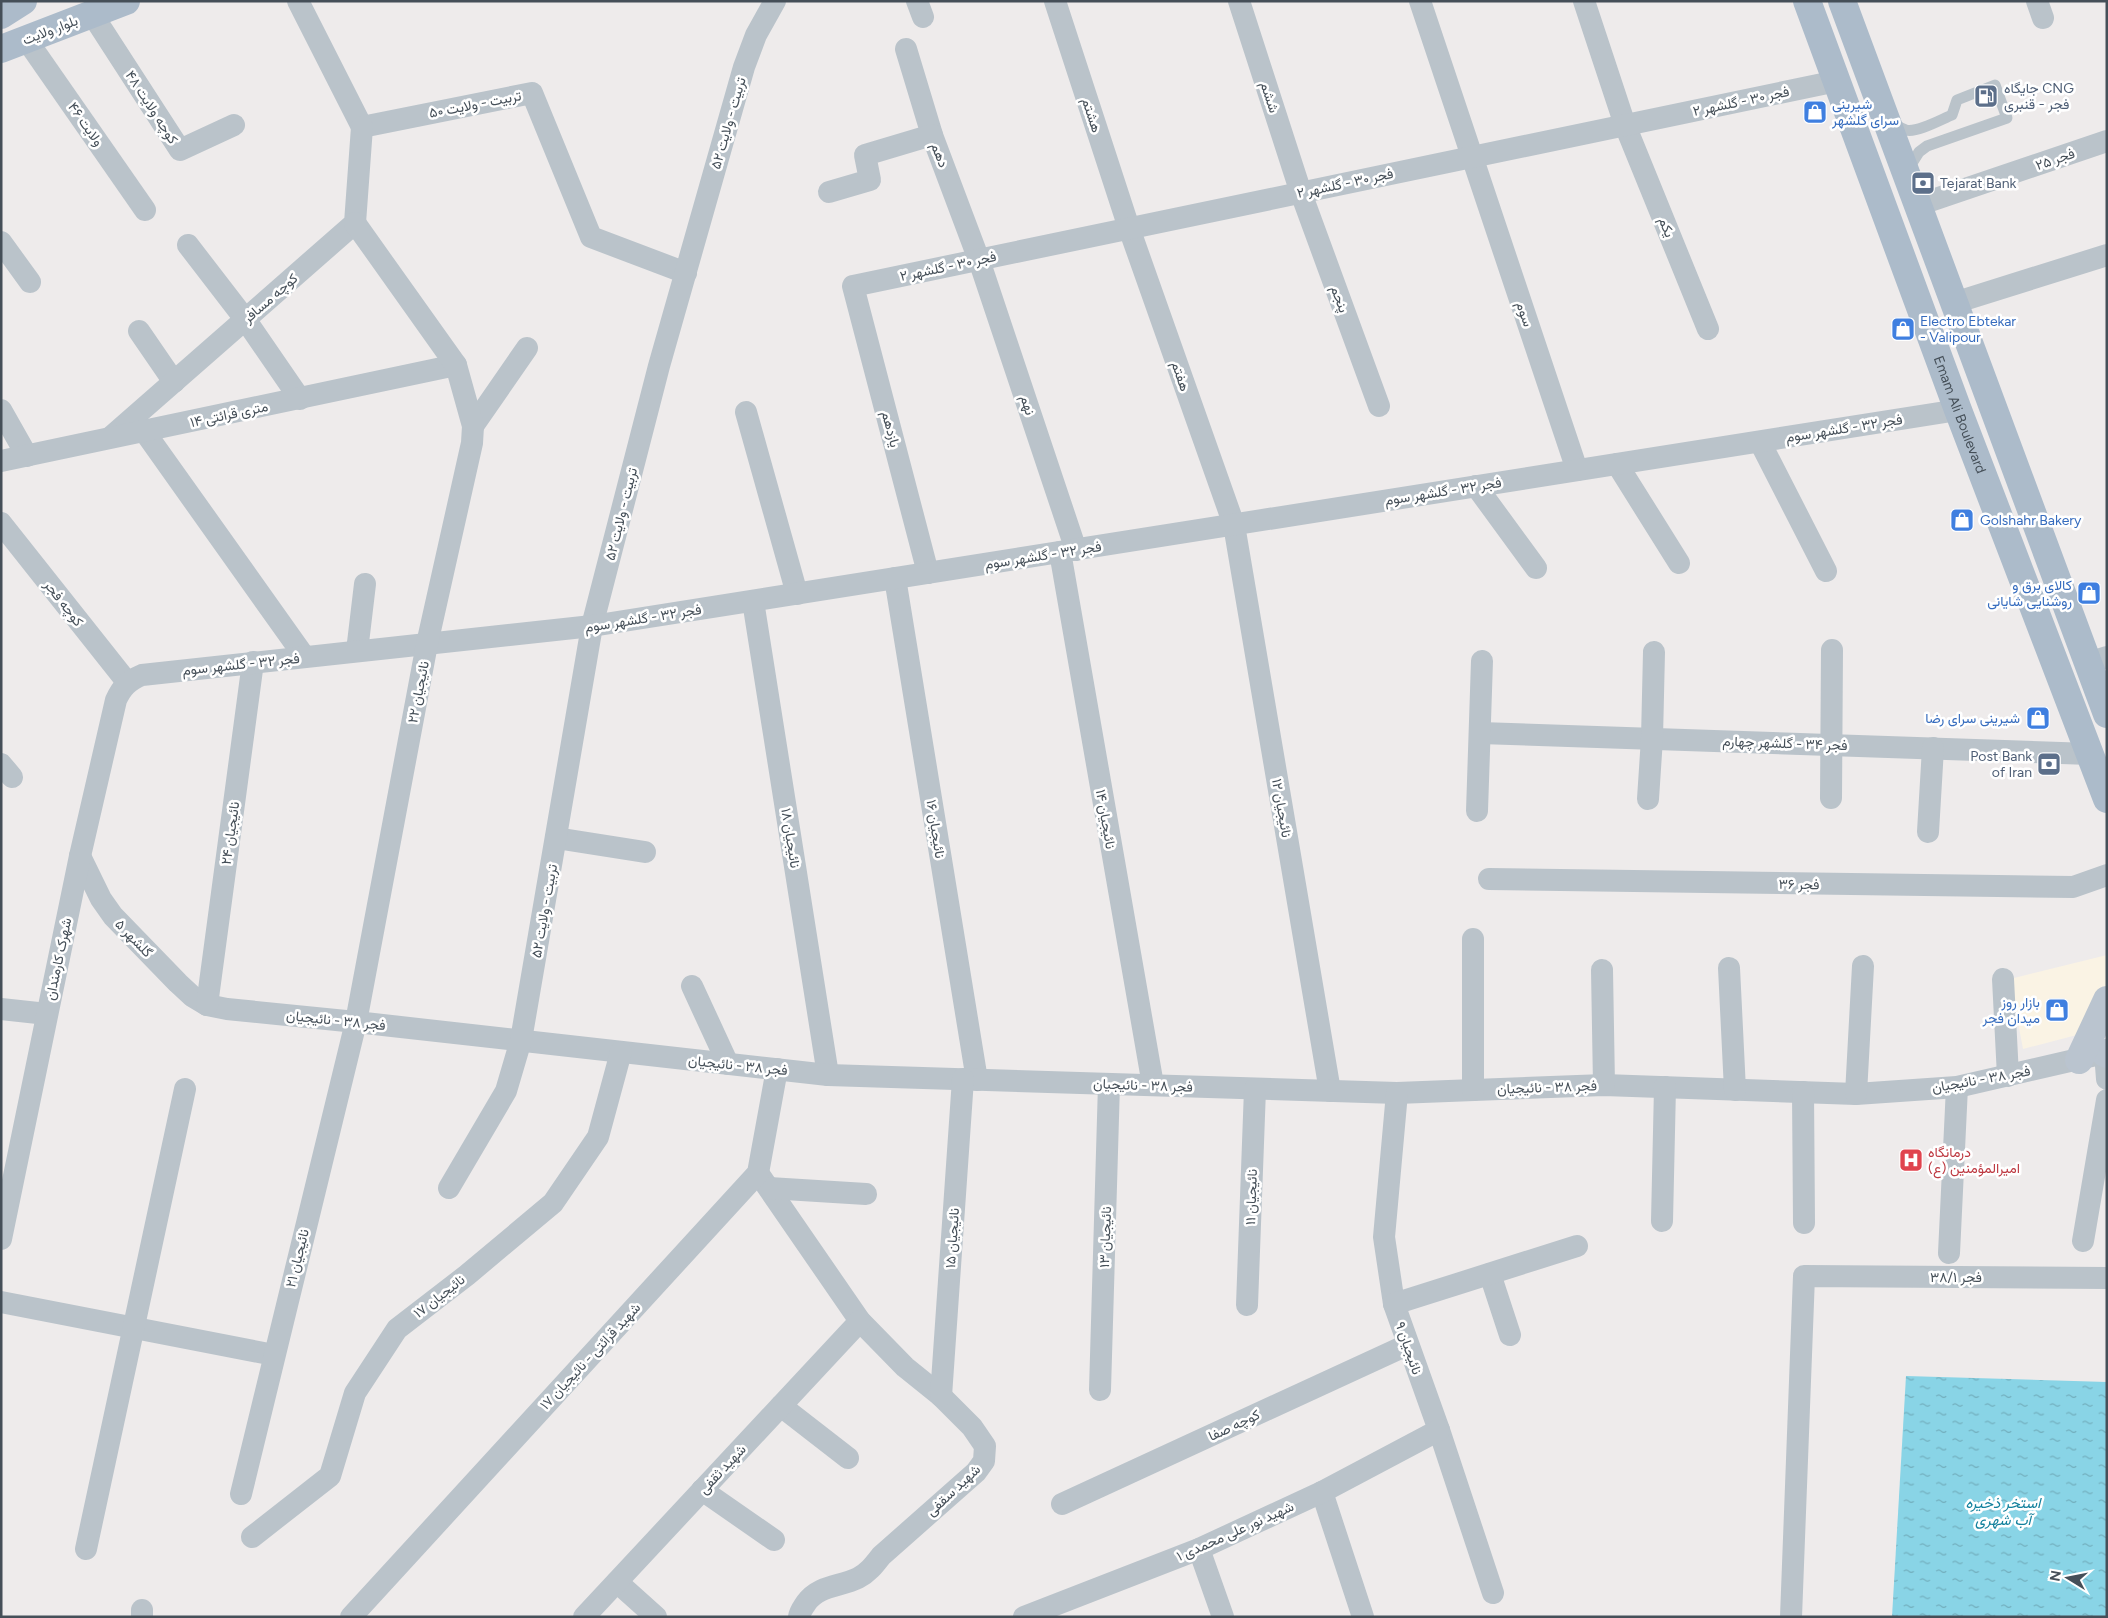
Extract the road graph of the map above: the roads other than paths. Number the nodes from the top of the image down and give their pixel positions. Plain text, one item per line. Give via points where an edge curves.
1 (23, 1) edge
2 (126, 1) edge
3 (298, 1) edge
4 (1055, 1) edge
5 (1239, 1) edge
6 (1420, 1) edge
7 (1584, 1) edge
8 (1807, 1) edge
9 (1842, 1) edge
10 (774, 2) edge
11 (92, 14) junction
12 (1, 15) edge
13 (8, 46) edge
14 (906, 49) dead end
15 (1837, 81) junction
16 (1887, 122) junction
17 (234, 125) dead end
18 (1625, 125) junction
19 (362, 127) junction
20 (932, 135) junction
21 (2107, 141) edge
22 (1472, 157) junction
23 (1906, 173) junction
24 (829, 192) dead end
25 (1301, 193) junction
26 (1918, 205) junction
27 (145, 210) dead end
28 (356, 223) junction
29 (1129, 228) junction
30 (1, 242) edge
31 (188, 245) dead end
32 (2107, 255) edge
33 (980, 260) junction
34 (686, 272) junction
35 (30, 282) dead end
36 (853, 286) joint
37 (1954, 303) junction
38 (245, 319) junction
39 (1708, 329) dead end
40 (139, 331) dead end
41 (527, 348) dead end
42 (456, 365) junction
43 (174, 382) junction
44 (300, 399) junction
45 (1379, 406) dead end
46 (1, 410) edge
47 (1958, 410) junction
48 (746, 412) dead end
49 (473, 426) junction
50 (144, 431) junction
51 (112, 436) junction
52 (1760, 442) junction
53 (27, 456) junction
54 (1, 461) edge
55 (1617, 464) junction
56 (1577, 470) junction
57 (1476, 486) junction
58 (1, 523) edge
59 (1234, 524) junction
60 (1068, 551) junction
61 (1679, 563) dead end
62 (1536, 568) dead end
63 (1826, 571) dead end
64 (928, 573) junction
65 (895, 578) junction
66 (365, 584) dead end
67 (797, 594) junction
68 (754, 601) junction
69 (592, 626) junction
70 (427, 644) junction
71 (1832, 650) dead end
72 (357, 651) junction
73 (1654, 652) dead end
74 (304, 656) junction
75 (2097, 660) edge
76 (1482, 661) dead end
77 (253, 662) junction
78 (127, 682) junction
79 (2107, 714) edge
80 (1480, 733) junction
81 (1652, 738) junction
82 (1832, 745) junction
83 (1933, 748) junction
84 (2090, 754) junction
85 (1831, 798) dead end
86 (1648, 799) dead end
87 (2107, 799) edge
88 (1477, 812) dead end
89 (1928, 832) dead end
90 (556, 838) junction
91 (645, 852) dead end
92 (80, 856) junction
93 (2107, 875) edge
94 (1489, 879) dead end
95 (1472, 939) dead end
96 (1863, 966) dead end
97 (1729, 968) dead end
98 (1602, 970) dead end
99 (2003, 980) dead end
100 (692, 986) dead end
101 (2107, 1000) edge
102 (207, 1004) junction
103 (1, 1009) edge
104 (47, 1014) junction
105 (356, 1022) junction
106 (521, 1040) junction
107 (621, 1052) junction
108 (2101, 1060) edge
109 (728, 1064) junction
110 (777, 1070) junction
111 (828, 1075) junction
112 (2008, 1076) junction
113 (970, 1080) junction
114 (1109, 1084) junction
115 (1153, 1085) junction
116 (1604, 1085) junction
117 (1665, 1087) junction
118 (1957, 1087) junction
119 (1255, 1088) junction
120 (185, 1090) dead end
121 (1473, 1090) junction
122 (1735, 1090) junction
123 (1330, 1091) junction
124 (1803, 1092) junction
125 (1397, 1093) junction
126 (1856, 1094) junction
127 (2107, 1100) edge
128 (764, 1181) junction
129 (449, 1188) dead end
130 (866, 1194) dead end
131 (1662, 1221) dead end
132 (1804, 1223) dead end
133 (1, 1239) edge
134 (2083, 1241) dead end
135 (1577, 1246) dead end
136 (1949, 1253) dead end
137 (1490, 1274) junction
138 (2107, 1278) edge
139 (1, 1302) edge
140 (1394, 1304) junction
141 (1247, 1305) dead end
142 (860, 1321) junction
143 (133, 1327) junction
144 (1510, 1335) dead end
145 (1407, 1346) junction
146 (274, 1355) junction
147 (1100, 1390) dead end
148 (940, 1396) junction
149 (781, 1406) junction
150 (1439, 1430) junction
151 (848, 1458) dead end
152 (702, 1490) junction
153 (1322, 1492) junction
154 (241, 1494) dead end
155 (1062, 1504) dead end
156 (252, 1537) dead end
157 (774, 1540) dead end
158 (86, 1549) dead end
159 (1199, 1549) junction
160 (617, 1582) junction
161 (1493, 1593) dead end
162 (351, 1617) edge
163 (584, 1617) edge
164 (656, 1617) edge
165 (799, 1617) edge
166 (1024, 1617) edge
167 (1223, 1617) edge
168 (1363, 1617) edge
169 (1791, 1617) edge

1 - 12 main road
2 - 11 main road, بلوار ولایت
3 - 19 street
4 - 29 street, هشتم
5 - 25 street, ششم
6 - 22 street, سوم
7 - 18 street, یکم
8 - 15 main road, Emam Ali Boulevard
9 - 16 main road
10 - 34 street, تربیت - ولایت ۵۲ via 756,35 744,67
11 - 13 main road, بلوار ولایت
11 - 17 street, کوچه ولایت ۴۸ via 180,150
13 - 27 street, ولایت ۴۶
14 - 20 street, دهم
15 - 18 street, فجر ۳۰ - گلشهر ۲
15 - 47 main road, Emam Ali Boulevard
16 - 23 main road
16 - 23 lane via 1912,131 1952,115 1958,100 1995,85 2007,118 1927,146 1919,152
18 - 22 street, فجر ۳۰ - گلشهر ۲
18 - 39 street, یکم
19 - 28 street
19 - 34 street, تربیت - ولایت ۵۰ via 532,93 591,237
20 - 24 street via 865,155 870,180
20 - 33 street, دهم
21 - 26 street, فجر ۲۵
22 - 25 street, فجر ۳۰ - گلشهر ۲
22 - 56 street, سوم
23 - 26 main road
25 - 29 street, فجر ۳۰ - گلشهر ۲
25 - 45 street, پنجم
26 - 37 main road
28 - 38 street, کوچه مسافر
28 - 42 street, نائیجیان ۲۲
29 - 33 street, فجر ۳۰ - گلشهر ۲
29 - 59 street, هفتم
30 - 35 street
31 - 38 street
32 - 37 street
33 - 36 street, فجر ۳۰ - گلشهر ۲
33 - 60 street, نهم
34 - 69 street, تربیت - ولایت ۵۲ via 658,366
36 - 64 street, یازدهم
37 - 75 main road
38 - 43 street, کوچه مسافر
38 - 44 street
40 - 43 street
41 - 49 street
42 - 44 street, ۱۴ متری قرائتی
42 - 49 street, نائیجیان ۲۲
43 - 51 street, کوچه مسافر
44 - 50 street, ۱۴ متری قرائتی
46 - 53 street
47 - 52 street, فجر ۳۲ - گلشهر سوم
47 - 84 main road, Emam Ali Boulevard
48 - 67 street
49 - 70 street, نائیجیان ۲۲ via 472,443
50 - 51 street, ۱۴ متری قرائتی
50 - 74 street
51 - 53 street, ۱۴ متری قرائتی
52 - 55 street, فجر ۳۲ - گلشهر سوم
52 - 63 street
53 - 54 street, ۱۴ متری قرائتی
55 - 56 street, فجر ۳۲ - گلشهر سوم
55 - 61 street
56 - 57 street, فجر ۳۲ - گلشهر سوم
57 - 59 street, فجر ۳۲ - گلشهر سوم
57 - 62 street
58 - 78 street, کوچه فجر
59 - 60 street, فجر ۳۲ - گلشهر سوم
59 - 123 street, نائیجیان ۱۲
60 - 64 street, فجر ۳۲ - گلشهر سوم
60 - 115 street, نائیجیان ۱۴
64 - 65 street, فجر ۳۲ - گلشهر سوم
65 - 67 street, فجر ۳۲ - گلشهر سوم
65 - 113 street, نائیجیان ۱۶
66 - 72 street
67 - 68 street, فجر ۳۲ - گلشهر سوم
68 - 69 street, فجر ۳۲ - گلشهر سوم
68 - 111 street, نائیجیان ۱۸
69 - 70 street, فجر ۳۲ - گلشهر سوم
69 - 90 street, تربیت - ولایت ۵۲
70 - 72 street, فجر ۳۲ - گلشهر سوم
70 - 105 street, نائیجیان ۲۲
71 - 82 street
72 - 74 street, فجر ۳۲ - گلشهر سوم
73 - 81 street
74 - 77 street, فجر ۳۲ - گلشهر سوم
75 - 79 main road
76 - 80 street
77 - 78 street, فجر ۳۲ - گلشهر سوم via 142,675
77 - 102 street, نائیجیان ۲۴
78 - 92 street, شهرک کارمندان via 116,700
80 - 81 street, فجر ۳۴ - گلشهر چهارم
80 - 88 street
81 - 82 street, فجر ۳۴ - گلشهر چهارم
81 - 86 street
82 - 83 street, فجر ۳۴ - گلشهر چهارم
82 - 85 street
83 - 84 street, فجر ۳۴ - گلشهر چهارم
83 - 89 street
84 - 87 main road, Emam Ali Boulevard
90 - 91 street
90 - 106 street, تربیت - ولایت ۵۲
92 - 102 street, گلشهر ۵ via 113,916 178,984
92 - 104 street, شهرک کارمندان
93 - 94 street, فجر ۳۶ via 2073,887
95 - 121 street
96 - 126 street
97 - 122 street
98 - 116 street
99 - 112 street
100 - 109 street
101 - 108 main road
102 - 105 street, فجر ۳۸ - نائیجیان via 227,1009
103 - 104 street
104 - 133 street, شهرک کارمندان
105 - 106 street, فجر ۳۸ - نائیجیان
105 - 146 street, نائیجیان ۲۱
106 - 107 street, فجر ۳۸ - نائیجیان
106 - 129 street, تربیت - ولایت ۵۲ via 506,1091
107 - 109 street, فجر ۳۸ - نائیجیان
107 - 156 street, نائیجیان ۱۷ via 598,1137 553,1203 397,1329 355,1393 330,1476
108 - 112 street, فجر ۳۸ - نائیجیان
109 - 110 street, فجر ۳۸ - نائیجیان
110 - 111 street, فجر ۳۸ - نائیجیان
110 - 128 street
111 - 113 street, فجر ۳۸ - نائیجیان
112 - 118 street, فجر ۳۸ - نائیجیان
113 - 114 street, فجر ۳۸ - نائیجیان
113 - 148 street, نائیجیان ۱۵
114 - 115 street, فجر ۳۸ - نائیجیان
114 - 147 street, نائیجیان ۱۳
115 - 119 street, فجر ۳۸ - نائیجیان
116 - 117 street, فجر ۳۸ - نائیجیان
116 - 121 street, فجر ۳۸ - نائیجیان
117 - 122 street, فجر ۳۸ - نائیجیان
117 - 131 street
118 - 126 street, فجر ۳۸ - نائیجیان
118 - 136 street
119 - 123 street, فجر ۳۸ - نائیجیان
119 - 141 street, نائیجیان ۱۱
120 - 143 street
121 - 125 street, فجر ۳۸ - نائیجیان
122 - 124 street, فجر ۳۸ - نائیجیان
123 - 125 street, فجر ۳۸ - نائیجیان
124 - 126 street, فجر ۳۸ - نائیجیان
124 - 132 street
125 - 140 street, نائیجیان ۹ via 1384,1238
127 - 134 street
128 - 130 street
128 - 142 street, شهید سقفی
128 - 162 street, شهید قرائتی - نائیجیان ۱۷
135 - 137 street
137 - 140 street
137 - 144 street
138 - 169 street, فجر ۳۸/۱ via 1804,1276
139 - 143 street
140 - 145 street, نائیجیان ۹
142 - 148 street, شهید سقفی via 905,1367
142 - 149 street, شهید ثقفی
143 - 146 street
143 - 158 street
145 - 150 street, نائیجیان ۹
145 - 155 street, کوچه صفا
146 - 154 street, نائیجیان ۲۱
148 - 165 street, شهید سقفی via 972,1427 985,1446 984,1461 870,1569 858,1578 811,1596
149 - 151 street
149 - 152 street, شهید ثقفی
150 - 153 street, شهید نور علی محمدی ۱
150 - 161 street, نائیجیان ۹
152 - 157 street
152 - 160 street, شهید ثقفی
153 - 159 street, شهید نور علی محمدی ۱
153 - 168 street
159 - 166 street, شهید نور علی محمدی ۱
159 - 167 street
160 - 163 street, شهید ثقفی
160 - 164 street

